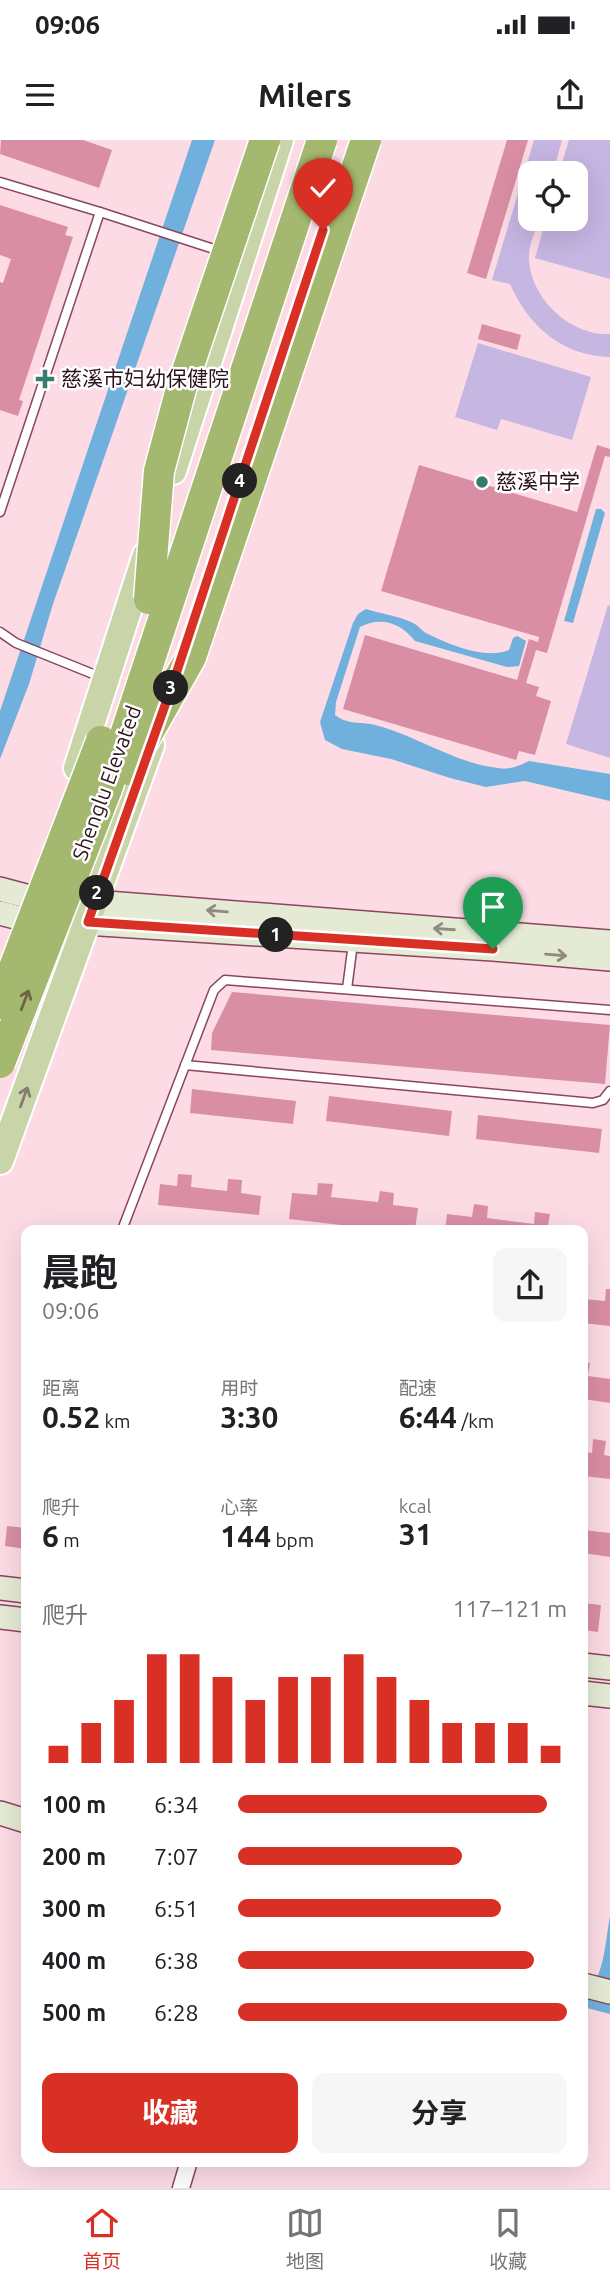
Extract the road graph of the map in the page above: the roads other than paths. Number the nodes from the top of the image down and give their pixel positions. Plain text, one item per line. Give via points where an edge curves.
1 (265, 140) edge
2 (280, 140) edge
3 (302, 140) edge
4 (322, 140) edge
5 (353, 140) edge
6 (366, 140) edge
7 (0, 182) edge
8 (100, 212) junction
9 (227, 253) junction
10 (1, 507) edge
11 (149, 599) junction
12 (0, 632) edge
13 (106, 679) junction
14 (87, 840) junction
15 (0, 889) edge
16 (18, 909) edge
17 (91, 912) junction
18 (353, 940) junction
19 (610, 942) edge
20 (610, 959) edge
21 (0, 982) edge
22 (347, 989) junction
23 (0, 1004) edge
24 (610, 1010) edge
25 (0, 1063) edge
26 (185, 1065) junction
27 (610, 1091) edge
28 (0, 1161) edge
29 (124, 1225) edge
30 (0, 1588) edge
31 (21, 1590) edge
32 (0, 1616) edge
33 (21, 1619) edge
34 (588, 1666) edge
35 (610, 1668) edge
36 (588, 1694) edge
37 (610, 1696) edge
38 (0, 1812) edge
39 (21, 1819) edge
40 (588, 1986) edge
41 (610, 1992) edge
42 (187, 2167) edge
43 (181, 2188) edge

1 - 9 highway, bridge
2 - 13 main road
3 - 11 highway, Shenglu Elevated, bridge
4 - 14 highway, Shenglu Elevated, bridge
5 - 17 main road via 174,680
6 - 14 highway, bridge via 191,657
7 - 8 lane
8 - 9 lane
8 - 10 lane
9 - 11 highway, bridge via 159,471
11 - 23 highway, Shenglu Elevated, bridge via 90,774
12 - 13 lane via 16,643
13 - 16 main road via 75,774
25 -> 14 highway, Shenglu Elevated, bridge
15 - 16 main road
16 - 17 main road
16 - 21 main road
17 - 18 main road
19 -> 17 main road
28 -> 17 main road
18 -> 20 main road
18 - 22 lane
22 - 24 lane
22 - 26 lane via 225,980 214,990
26 - 27 lane via 593,1103
26 - 29 lane
30 - 31 main road
32 - 33 main road
34 - 35 main road
36 - 37 main road
38 - 39 main road
40 - 41 main road
42 - 43 street

